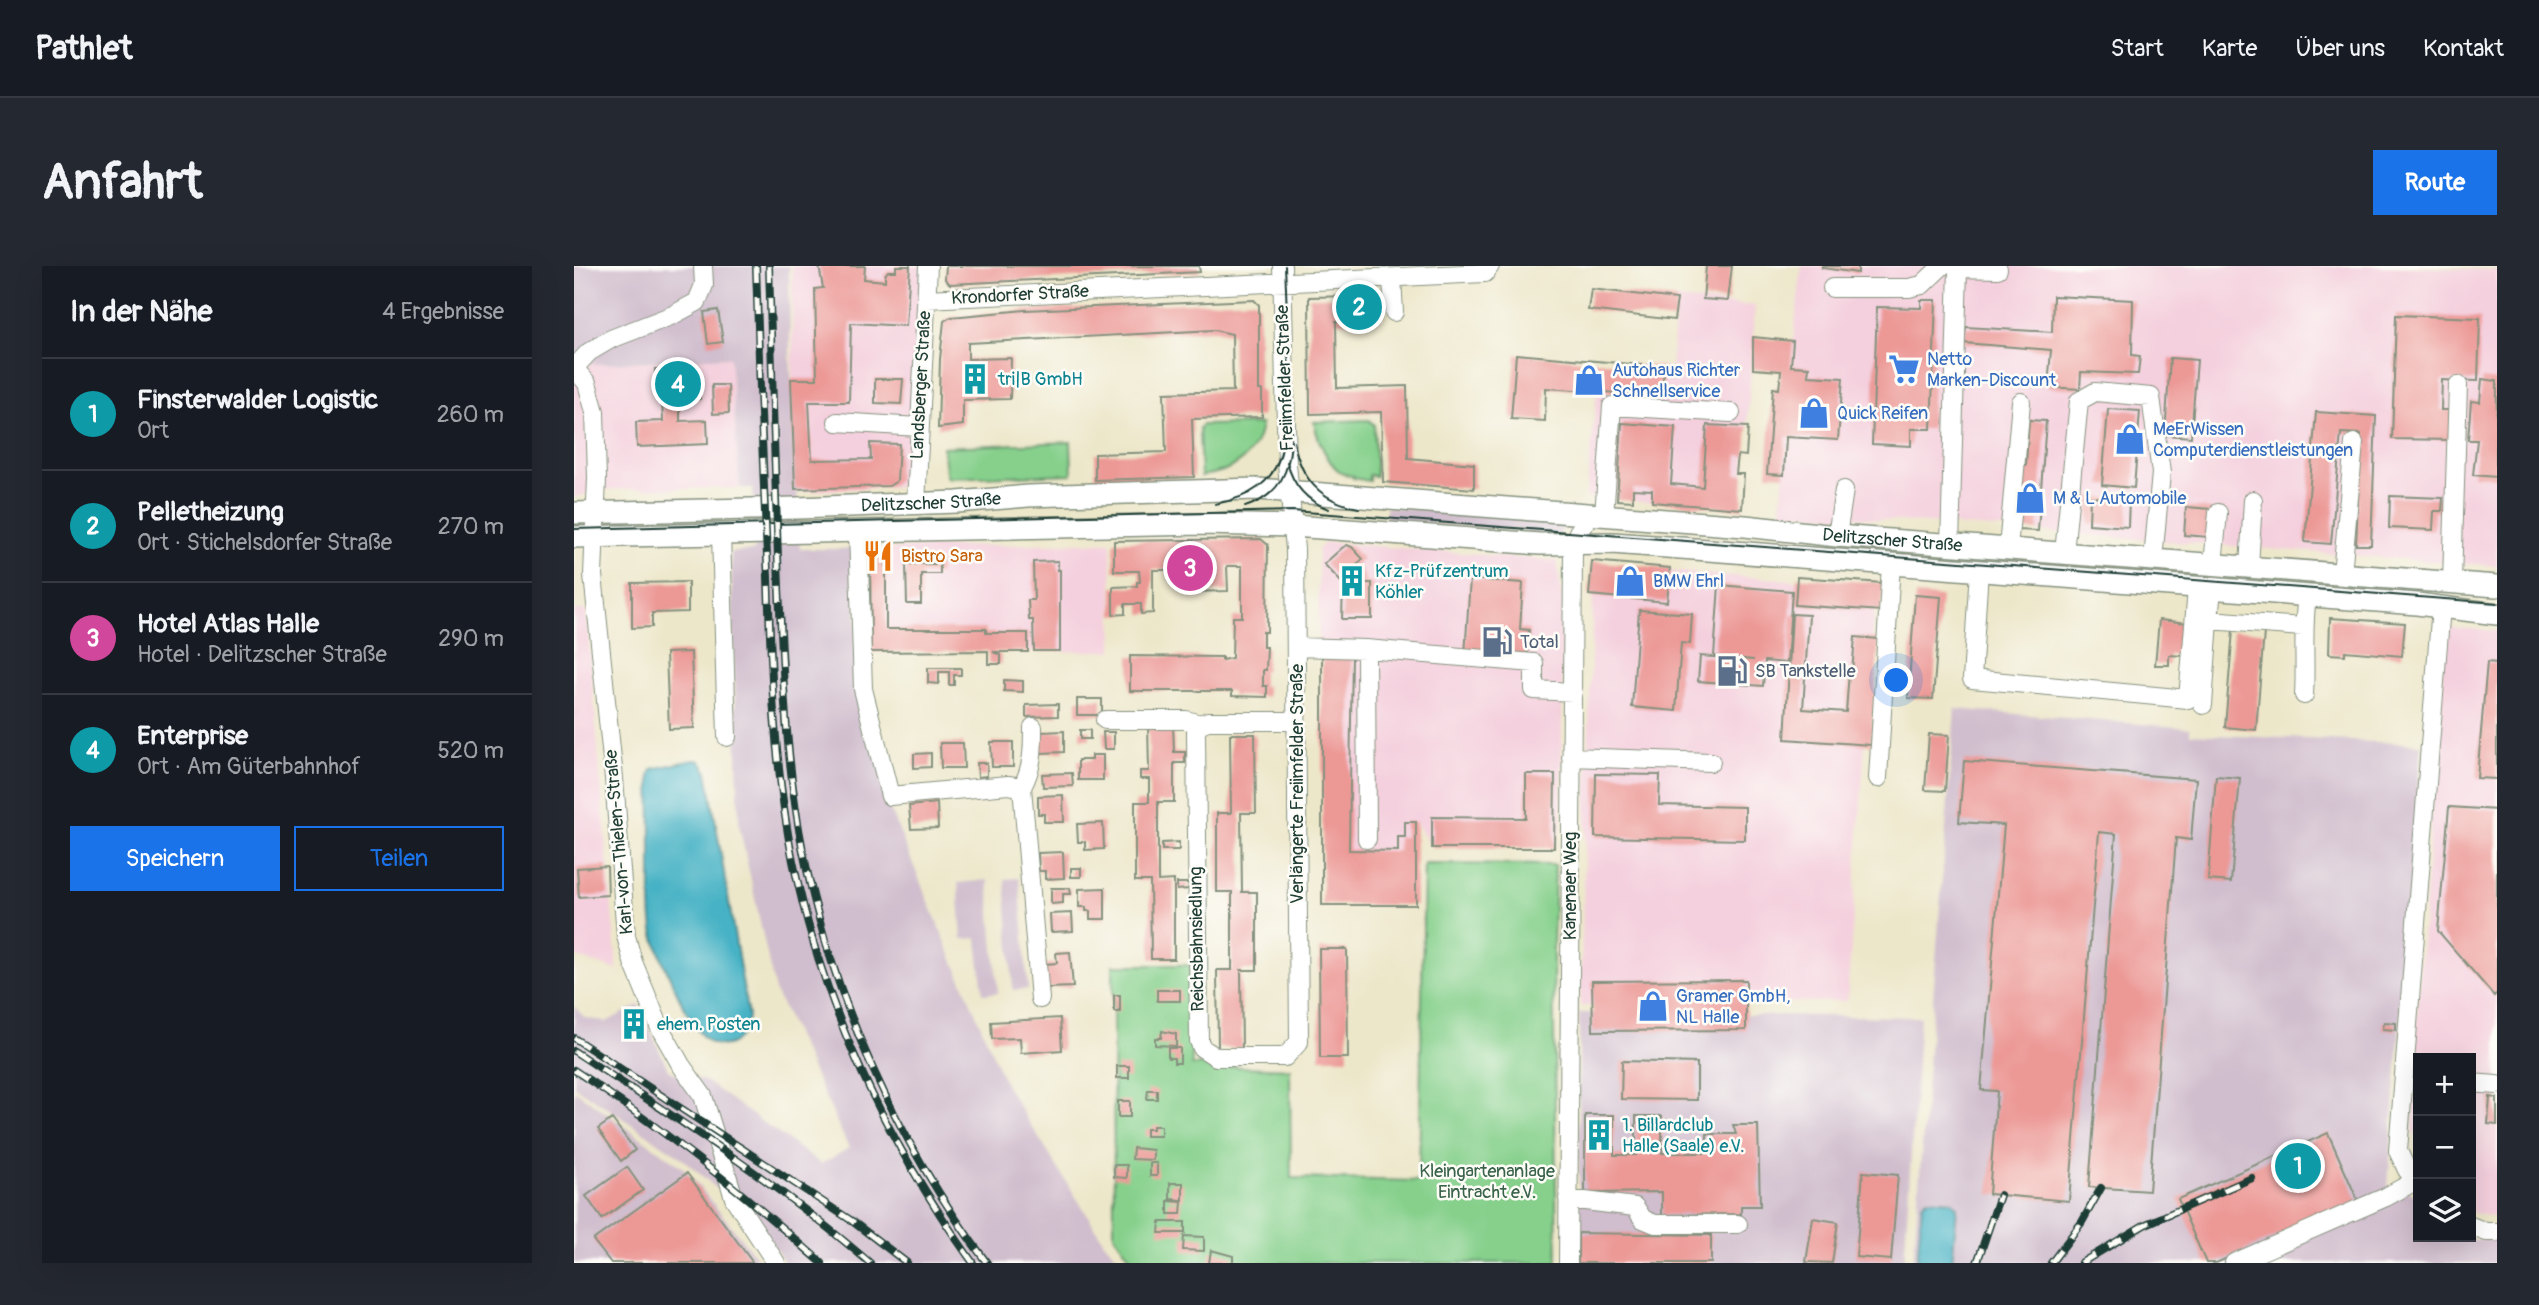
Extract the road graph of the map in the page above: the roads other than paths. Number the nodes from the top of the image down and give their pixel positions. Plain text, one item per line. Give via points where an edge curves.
1 (703, 266) edge
2 (928, 266) edge
3 (1490, 266) edge
4 (1942, 266) edge
5 (1998, 269) dead end
6 (1282, 274) edge
7 (1392, 278) junction
8 (1832, 288) dead end
9 (926, 299) junction
10 (1394, 312) dead end
11 (574, 368) edge
12 (2458, 384) dead end
13 (2021, 402) dead end
14 (1731, 413) dead end
15 (837, 422) dead end
16 (919, 427) junction
17 (2354, 443) dead end
18 (1843, 490) dead end
19 (1289, 491) junction
20 (2253, 500) dead end
21 (916, 504) junction
22 (596, 512) junction
23 (574, 513) edge
24 (2218, 513) dead end
25 (1597, 515) junction
26 (1293, 526) junction
27 (858, 531) junction
28 (721, 534) junction
29 (1837, 536) junction
30 (584, 537) edge
31 (1574, 544) junction
32 (1950, 545) junction
33 (2008, 549) junction
34 (2064, 554) junction
35 (2153, 560) junction
36 (1891, 564) junction
37 (2213, 564) junction
38 (2249, 567) junction
39 (1979, 570) junction
40 (2342, 574) junction
41 (2452, 582) junction
42 (2497, 586) edge
43 (2204, 588) junction
44 (2307, 596) junction
45 (2441, 606) junction
46 (2497, 614) edge
47 (2209, 620) junction
48 (2302, 627) junction
49 (1296, 648) junction
50 (1366, 649) junction
51 (1573, 692) junction
52 (2304, 695) dead end
53 (2203, 705) dead end
54 (1105, 720) dead end
55 (1296, 720) junction
56 (1200, 724) junction
57 (1033, 727) dead end
58 (727, 737) dead end
59 (1571, 757) junction
60 (1712, 762) dead end
61 (1878, 778) dead end
62 (1022, 787) junction
63 (1367, 839) dead end
64 (1040, 999) dead end
65 (1299, 1042) joint
66 (2405, 1072) edge
67 (2476, 1083) edge
68 (2497, 1085) edge
69 (2415, 1179) edge
70 (2413, 1184) edge
71 (1569, 1199) junction
72 (1738, 1224) dead end
73 (2476, 1229) edge
74 (2497, 1232) edge
75 (776, 1263) edge
76 (1568, 1263) edge
77 (2234, 1263) edge

1 - 11 street via 704,285 697,302 673,316 611,338
2 - 9 street, Landsberger Straße
3 - 7 street, Krondorfer Straße via 1485,273
4 - 8 street via 1922,285 1909,288
5 - 32 street via 1958,268
6 - 7 street, Krondorfer Straße
6 - 9 street, Krondorfer Straße
6 - 19 street, Freiimfelder Straße
7 - 10 street
9 - 16 street, Landsberger Straße
11 - 22 street, Karl-von-Thielen-Straße via 587,383 595,412
12 - 41 street
13 - 33 street
14 - 25 street via 1612,406
15 - 16 street
16 - 21 street, Landsberger Straße
17 - 40 street
18 - 29 street
19 - 21 main road, Delitzscher Straße via 1042,495
19 - 25 main road, Delitzscher Straße
19 - 26 street
20 - 38 street
21 - 22 main road, Delitzscher Straße
22 - 23 main road, Delitzscher Straße
22 - 30 street, Karl-von-Thielen-Straße
24 - 37 street
25 - 29 main road, Delitzscher Straße
25 - 31 street, Kanenaer Weg via 1578,532
26 - 27 main road, Delitzscher Straße
26 - 31 main road, Delitzscher Straße
26 - 49 street, Verlängerte Freiimfelder Straße
27 - 28 main road, Delitzscher Straße
27 - 62 street via 863,689 890,796
28 - 30 main road, Delitzscher Straße
28 - 58 street
29 - 32 main road, Delitzscher Straße
30 - 75 street, Karl-von-Thielen-Straße via 593,575 626,936 670,1046 703,1096 734,1198
31 - 36 main road, Delitzscher Straße
31 - 51 street, Kanenaer Weg
32 - 33 main road, Delitzscher Straße
33 - 34 main road, Delitzscher Straße
34 - 35 main road, Delitzscher Straße
34 - 35 street via 2079,401 2095,392 2151,397 2161,473
35 - 37 main road, Delitzscher Straße
36 - 39 main road, Delitzscher Straße
36 - 61 street
37 - 38 main road, Delitzscher Straße
38 - 40 main road, Delitzscher Straße
39 - 43 main road, Delitzscher Straße
39 - 43 street via 1972,679 2188,699
40 - 41 main road, Delitzscher Straße
41 - 42 main road, Delitzscher Straße
43 - 44 main road, Delitzscher Straße
43 - 47 street
44 - 45 main road, Delitzscher Straße
44 - 48 street
45 - 46 main road, Delitzscher Straße
45 - 66 street
47 - 48 street
47 - 53 street
48 - 52 street
49 - 50 street
49 - 55 street, Verlängerte Freiimfelder Straße
50 - 51 street via 1534,663 1534,690
50 - 63 street
51 - 59 street, Kanenaer Weg
54 - 56 street
55 - 56 street
55 - 65 street, Verlängerte Freiimfelder Straße
56 - 65 street, Reichsbahnsiedlung via 1196,732 1199,1041 1216,1057 1284,1057
57 - 62 street via 1029,775
59 - 60 street
59 - 71 street, Kanenaer Weg
62 - 64 street
66 - 69 street via 2398,1151
67 - 68 street
70 - 77 street
71 - 72 street via 1634,1207 1643,1219 1655,1224
71 - 76 street, Kanenaer Weg
73 - 74 street

